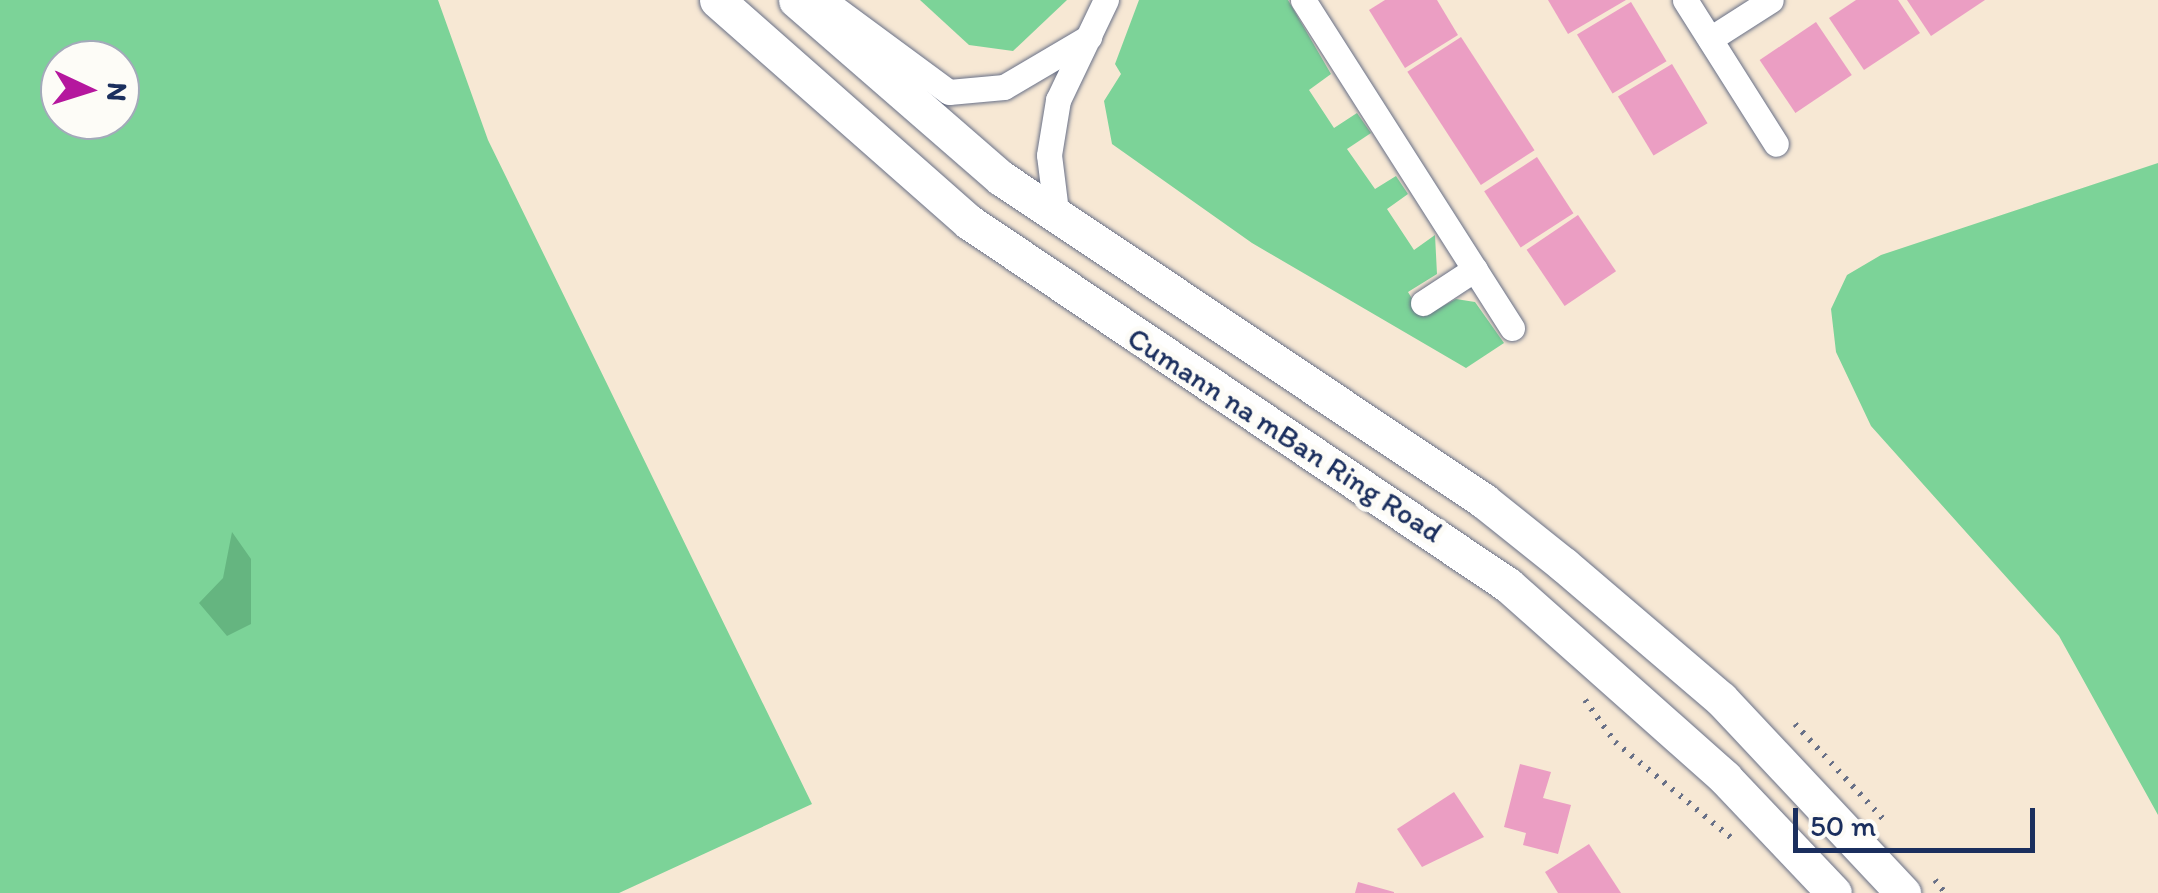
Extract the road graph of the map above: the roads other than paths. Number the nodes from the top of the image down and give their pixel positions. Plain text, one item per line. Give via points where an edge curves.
1 (717, 0) edge
2 (796, 0) edge
3 (824, 0) edge
4 (1106, 0) edge
5 (1303, 0) edge
6 (1685, 0) edge
7 (1771, 0) edge
8 (1088, 37) junction
9 (1710, 39) junction
10 (1776, 144) dead end
11 (1058, 218) junction
12 (1475, 269) junction
13 (1423, 303) dead end
14 (1512, 328) dead end
15 (1834, 893) edge
16 (1903, 893) edge

1 - 15 main road, Cumann na mBan Ring Road via 969,222 1508,584 1726,778
2 - 11 main road, Cumann na mBan Ring Road
3 - 8 street via 950,92 999,90
4 - 8 street
5 - 12 street
6 - 9 street
7 - 9 street
8 - 11 street via 1052,125
9 - 10 street
11 - 16 main road, Cumann na mBan Ring Road via 1484,501 1721,699
12 - 13 street
12 - 14 street

